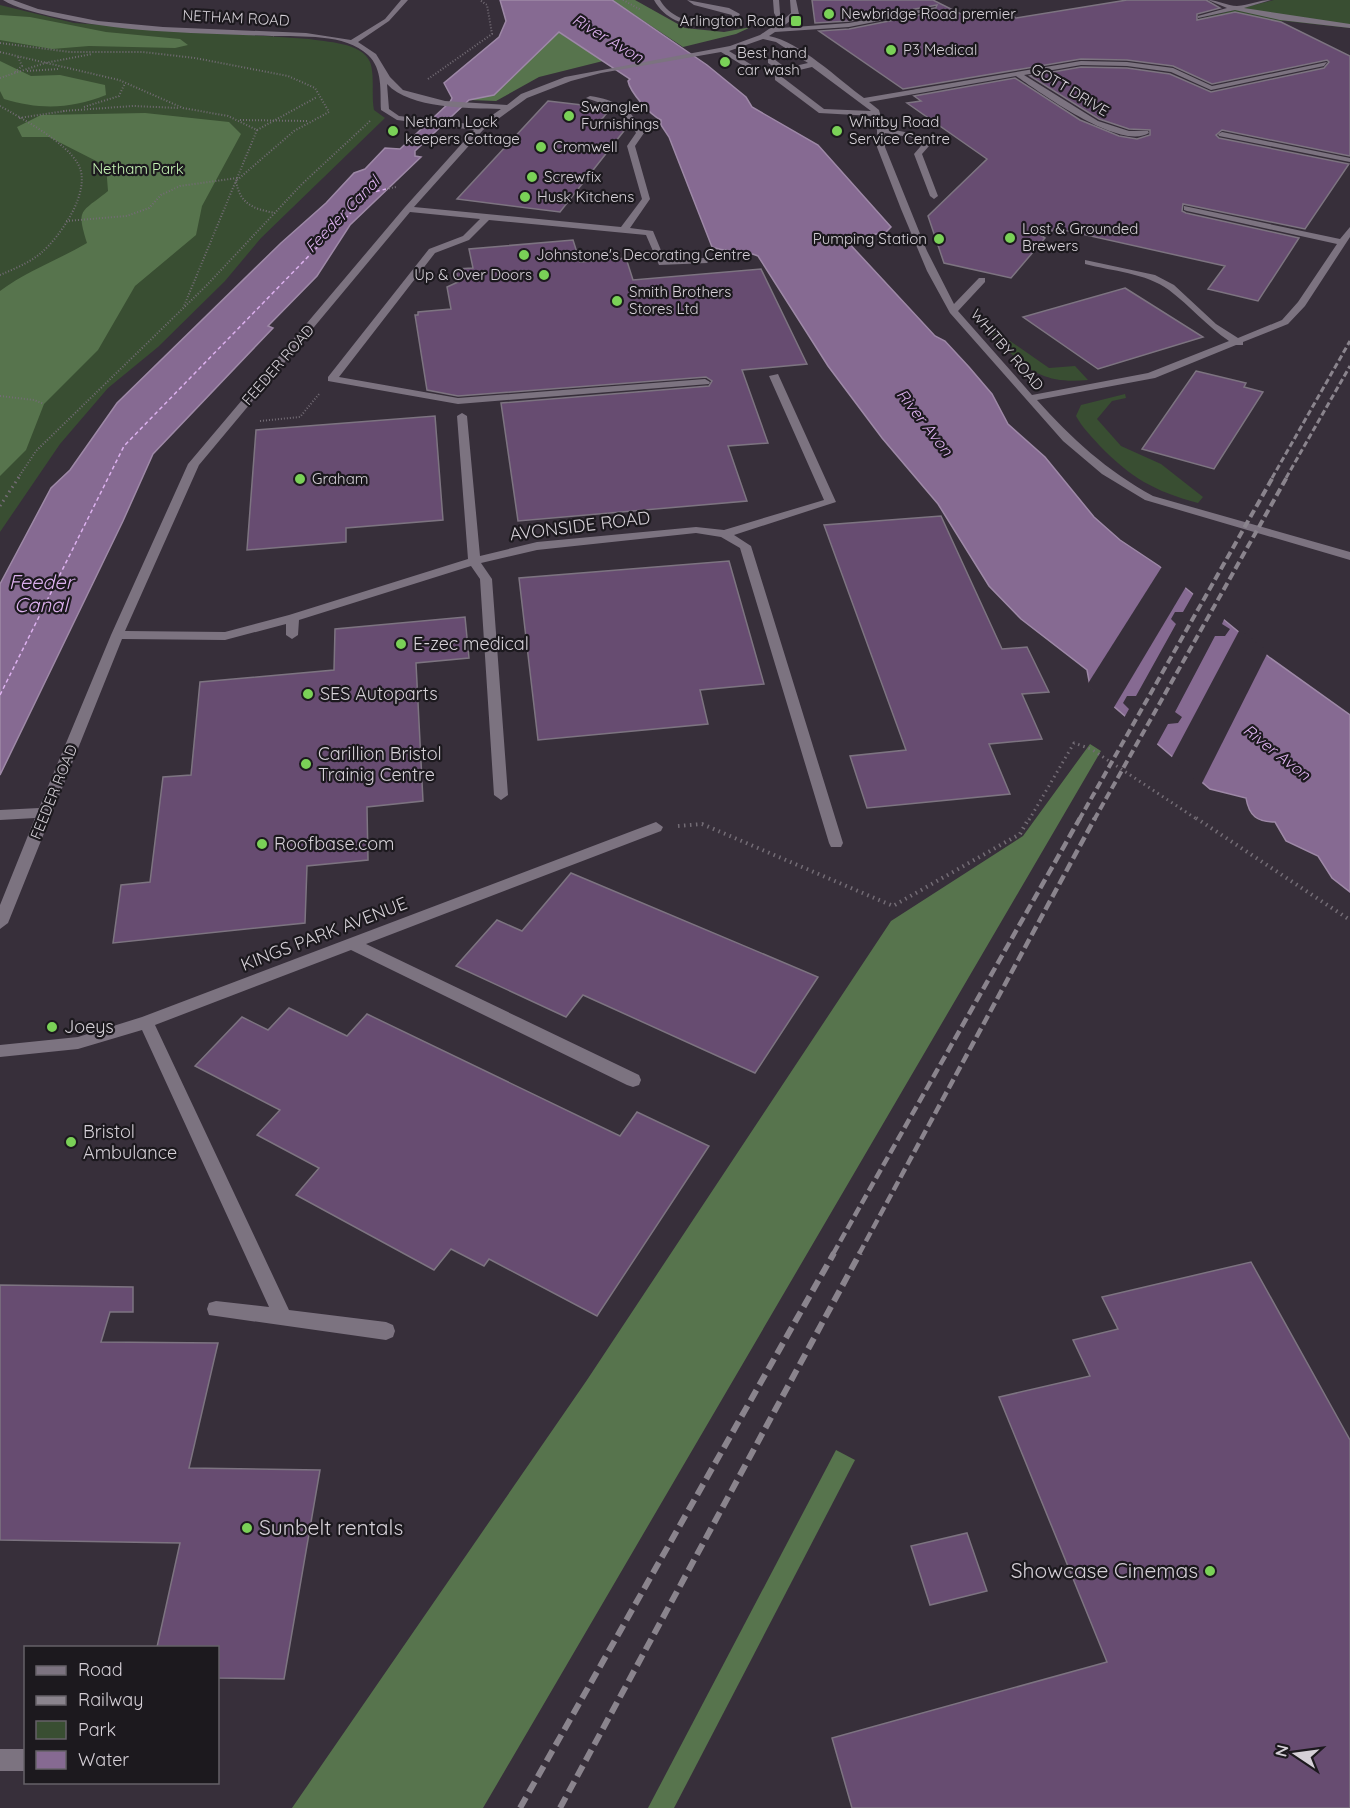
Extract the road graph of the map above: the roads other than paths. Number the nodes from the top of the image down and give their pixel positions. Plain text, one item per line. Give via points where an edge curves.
1 (6, 0) edge
2 (34, 0) edge
3 (405, 0) edge
4 (657, 0) edge
5 (690, 0) edge
6 (776, 0) edge
7 (793, 0) edge
8 (1211, 0) edge
9 (1268, 0) edge
10 (18, 5) junction
11 (934, 8) dead end
12 (1232, 8) junction
13 (1200, 17) dead end
14 (783, 23) junction
15 (1350, 26) edge
16 (776, 30) junction
17 (763, 37) junction
18 (352, 43) junction
19 (723, 50) junction
20 (771, 61) dead end
21 (814, 64) junction
22 (1324, 64) dead end
23 (752, 69) dead end
24 (383, 70) junction
25 (785, 70) junction
26 (1016, 74) junction
27 (590, 98) dead end
28 (864, 100) junction
29 (506, 106) junction
30 (877, 114) junction
31 (480, 128) junction
32 (881, 130) junction
33 (1145, 133) dead end
34 (1222, 134) dead end
35 (1350, 160) edge
36 (934, 196) dead end
37 (1187, 208) dead end
38 (408, 209) junction
39 (486, 218) junction
40 (624, 230) junction
41 (1350, 230) edge
42 (1342, 242) junction
43 (704, 261) dead end
44 (1088, 262) dead end
45 (982, 280) dead end
46 (953, 311) junction
47 (1239, 343) junction
48 (774, 376) dead end
49 (705, 382) dead end
50 (1030, 398) junction
51 (462, 416) dead end
52 (724, 534) junction
53 (1350, 556) edge
54 (474, 561) junction
55 (293, 618) junction
56 (117, 635) junction
57 (292, 635) dead end
58 (501, 795) dead end
59 (46, 813) junction
60 (0, 815) edge
61 (656, 827) road end
62 (836, 843) dead end
63 (0, 923) edge
64 (353, 944) junction
65 (146, 1022) junction
66 (0, 1051) edge
67 (633, 1080) dead end
68 (216, 1309) dead end
69 (283, 1317) junction
70 (386, 1331) dead end
71 (0, 1760) edge
72 (24, 1760) edge

1 - 10 street, NETHAM ROAD
2 - 10 street
3 - 18 street via 387,20
4 - 5 street via 660,8 672,17 689,22 710,25 734,20 736,14 731,10 703,7
6 - 14 street
7 - 14 street via 795,14
8 - 12 street
9 - 12 street
10 - 18 street, NETHAM ROAD via 104,22 305,36
11 - 16 street via 849,25
12 - 13 street
12 - 15 street
14 - 16 street
16 - 17 street, FEEDER ROAD
17 - 19 street, FEEDER ROAD
17 - 21 street, WHITBY ROAD via 778,40
18 - 24 street, NETHAM ROAD via 378,58
19 - 23 street
19 - 29 street, FEEDER ROAD via 601,71 544,87
20 - 25 street
21 - 25 street
21 - 28 street, WHITBY ROAD
22 - 26 street via 1211,88 1173,70 1126,64 1081,63
24 - 29 street, NETHAM ROAD via 399,91 413,97
24 - 31 street via 385,111 397,118
25 - 30 street via 778,78 822,111
26 - 28 street
26 - 33 street, GOTT DRIVE via 1105,128 1124,134
27 - 40 street via 623,106 640,133 631,146 646,199
28 - 30 street, WHITBY ROAD
29 - 31 street, FEEDER ROAD
30 - 32 street, WHITBY ROAD
31 - 38 street, FEEDER ROAD
32 - 36 street via 932,138 918,154
32 - 46 street, WHITBY ROAD via 881,147
34 - 35 street
37 - 42 street
38 - 39 street
38 - 56 street, FEEDER ROAD via 194,464
39 - 40 street
39 - 49 street via 466,238 432,250 332,379 458,401
40 - 43 street via 650,233 662,263
41 - 42 street
42 - 47 street via 1302,304 1285,322
44 - 47 street via 1152,277 1171,287 1213,326
45 - 46 street
46 - 50 street, WHITBY ROAD
47 - 50 street via 1151,376
48 - 52 street via 830,502
50 - 53 street, WHITBY ROAD via 1098,468 1123,486 1149,498
51 - 54 street
52 - 54 street, AVONSIDE ROAD via 696,530 537,546
52 - 62 street via 745,546
54 - 55 street, AVONSIDE ROAD
54 - 58 street via 486,579
55 - 56 street, AVONSIDE ROAD via 225,636
55 - 57 street
56 - 59 street, FEEDER ROAD
59 - 60 street
59 - 63 street, FEEDER ROAD
61 - 64 street, KINGS PARK AVENUE
64 - 65 street, KINGS PARK AVENUE
64 - 67 street
65 - 66 street, KINGS PARK AVENUE via 78,1043
65 - 69 street
68 - 69 street
69 - 70 street
71 - 72 street

